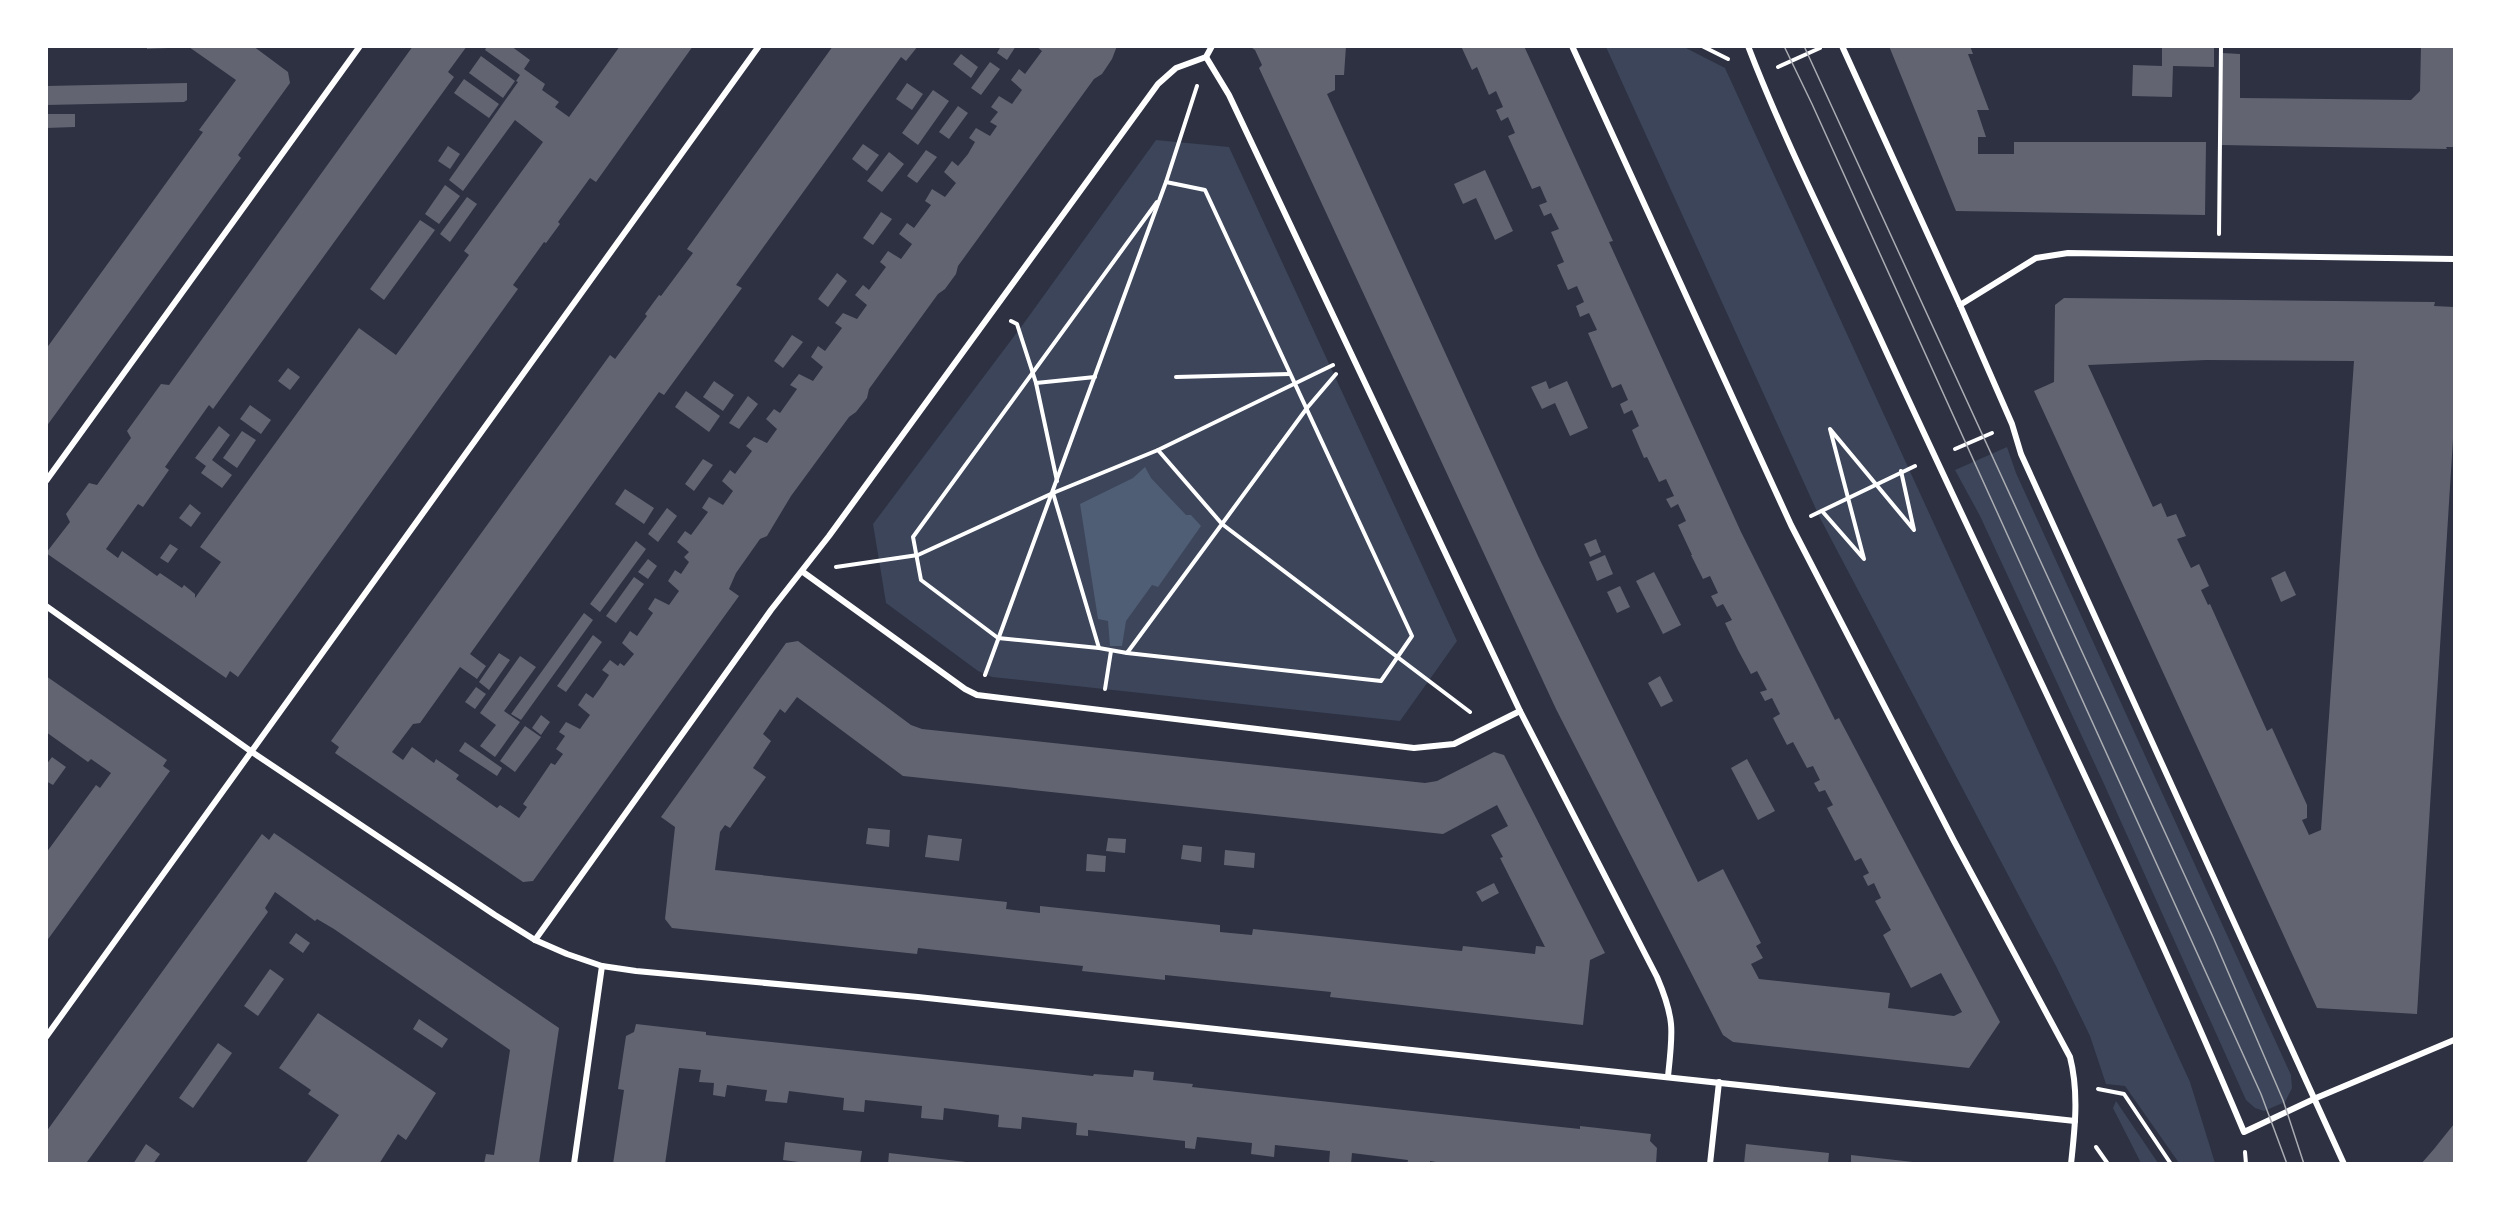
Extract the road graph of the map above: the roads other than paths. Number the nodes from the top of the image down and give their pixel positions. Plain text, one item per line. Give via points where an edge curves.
1 (360, 46) edge
2 (759, 46) edge
3 (1212, 46) edge
4 (1572, 46) edge
5 (1748, 46) edge
6 (1842, 46) edge
7 (1206, 57) junction
8 (2454, 259) edge
9 (1960, 305) junction
10 (46, 481) edge
11 (803, 572) junction
12 (46, 606) edge
13 (1520, 711) junction
14 (252, 752) junction
15 (535, 940) junction
16 (602, 966) junction
17 (46, 1037) edge
18 (2454, 1040) edge
19 (1668, 1076) junction
20 (1719, 1082) junction
21 (2316, 1098) junction
22 (2075, 1121) junction
23 (574, 1164) edge
24 (1710, 1164) edge
25 (2071, 1164) edge
26 (2344, 1164) edge

1 - 10 street
2 - 14 street
3 - 7 street
4 - 22 street via 1791,525 2070,1057
5 - 21 street via 1935,458 2028,651 2244,1132
6 - 9 street
7 - 11 street via 1176,68 1158,84
7 - 13 street via 1228,95
8 - 9 street via 2068,253 2036,258
9 - 21 street via 2012,424 2021,454
11 - 13 street via 977,695 1414,748 1454,744
11 - 15 street via 771,610
12 - 14 street
13 - 19 street via 1666,999 1673,1029
14 - 15 street
14 - 17 street
15 - 16 street
16 - 19 street
16 - 23 street
18 - 21 street
19 - 20 street
20 - 22 street
20 - 24 street
21 - 26 street
22 - 25 street

